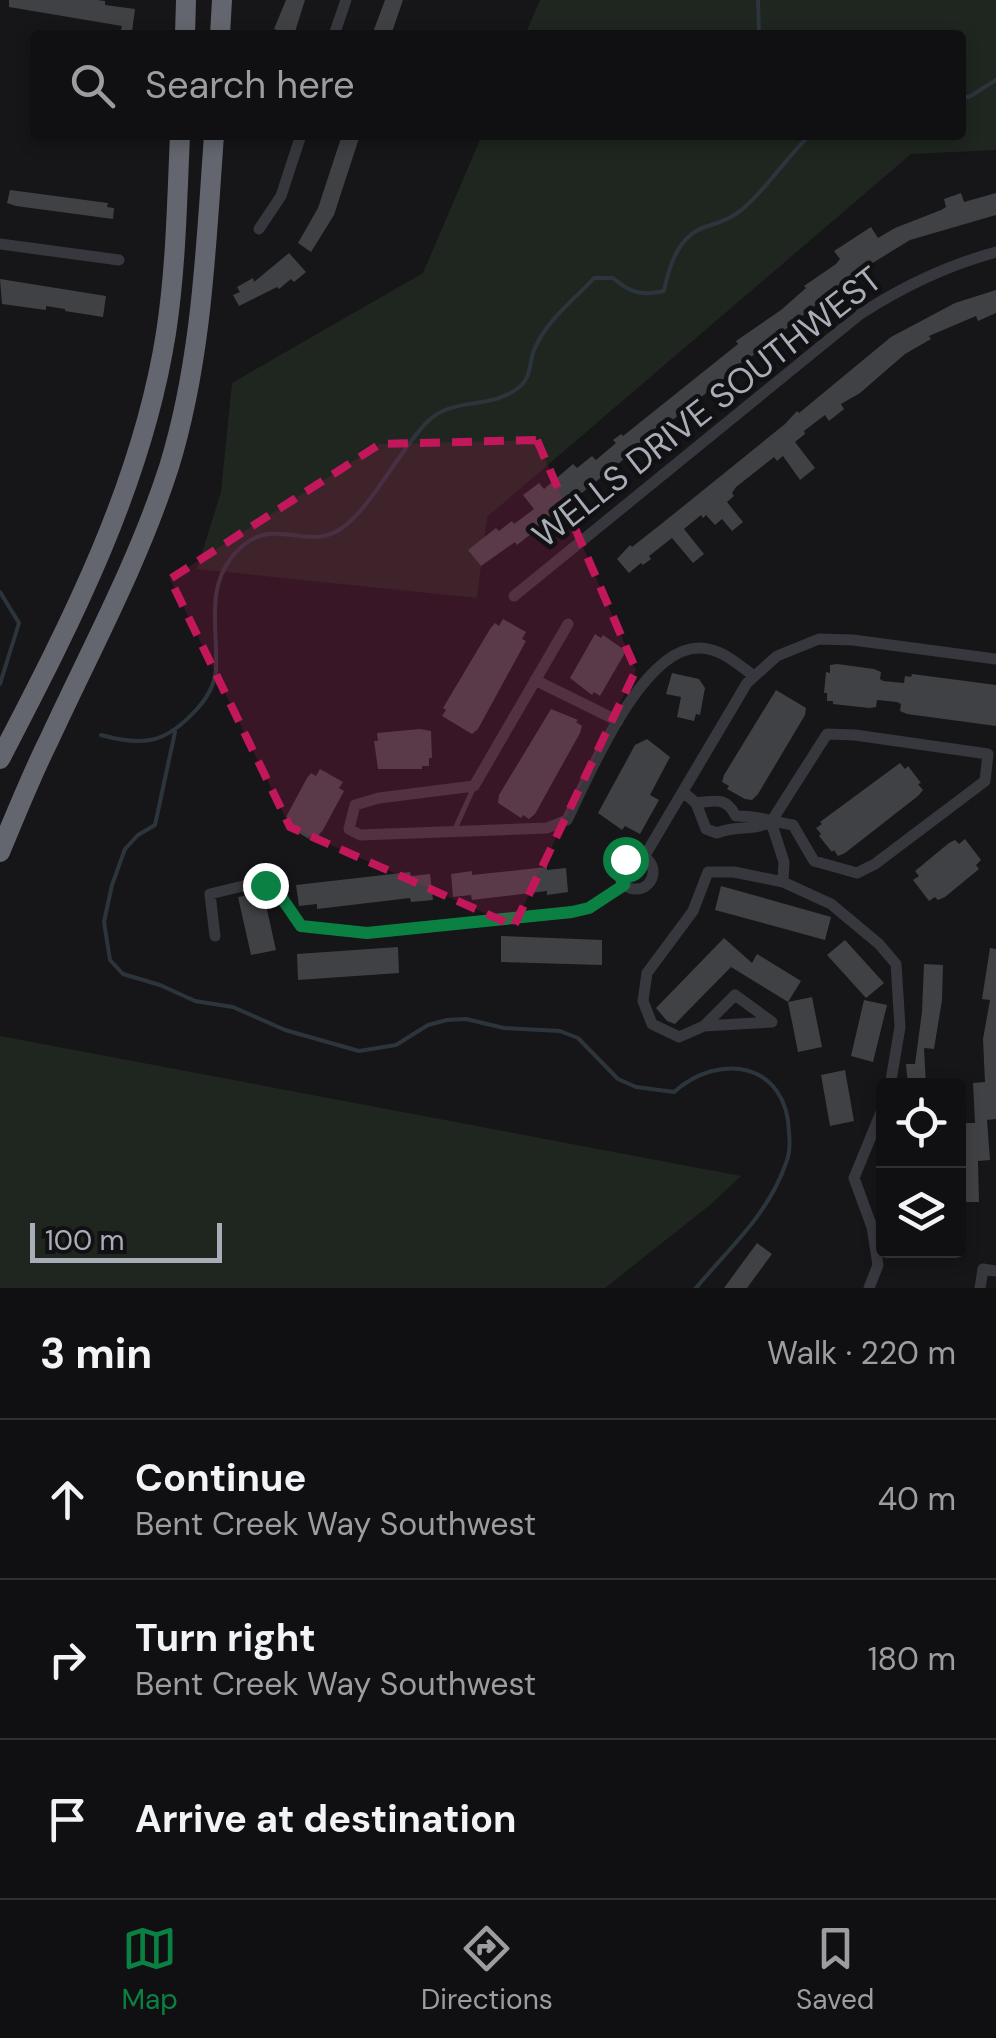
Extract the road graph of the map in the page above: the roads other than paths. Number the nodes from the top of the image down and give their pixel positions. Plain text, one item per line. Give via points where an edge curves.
1 (186, 0) edge
2 (222, 0) edge
3 (346, 0) edge
4 (184, 30) edge
5 (220, 30) edge
6 (336, 30) edge
7 (180, 140) edge
8 (214, 140) edge
9 (299, 140) edge
10 (260, 229) dead end
11 (0, 244) edge
12 (996, 252) edge
13 (119, 260) dead end
14 (514, 596) dead end
15 (568, 624) dead end
16 (996, 659) edge
17 (754, 676) junction
18 (535, 680) junction
19 (618, 721) junction
20 (0, 759) edge
21 (474, 786) junction
22 (683, 792) junction
23 (701, 806) junction
24 (771, 822) junction
25 (734, 823) junction
26 (454, 832) junction
27 (0, 852) edge
28 (644, 858) junction
29 (783, 882) junction
30 (624, 885) junction
31 (215, 936) dead end
32 (704, 1026) junction
33 (891, 1078) edge
34 (876, 1124) edge
35 (996, 1271) edge
36 (869, 1288) edge
37 (980, 1288) edge

1 - 4 highway
2 - 5 highway
3 - 6 street
7 - 20 highway via 165,335 127,485 95,571
8 - 27 highway via 202,303 170,464 142,547
9 - 10 street via 281,196
11 - 13 street
12 - 14 street, WELLS DRIVE SOUTHWEST via 928,274 859,315
15 - 18 street
16 - 17 street via 819,639 777,656
17 - 19 street via 724,653 683,650 640,688
17 - 22 street
18 - 19 street
18 - 21 street
19 - 26 street via 568,820 547,828
21 - 26 lane
21 - 26 street via 355,805 349,829 360,835
22 - 23 street
22 - 28 street
23 - 25 street
23 - 25 street via 706,829 717,833
24 - 24 street via 794,826 814,860 857,873 985,781 988,754 827,734
24 - 25 street via 760,828
24 - 29 street
28 - 30 street via 633,856 620,866
28 - 30 street via 652,865 651,882 639,889
29 - 32 street via 708,872 694,911 648,972 643,1001 652,1024 679,1038
29 - 33 street via 830,904 896,964 900,1027
30 - 31 street via 572,912 367,933 301,926 275,888 247,885 210,894
32 - 32 street via 735,995 772,1022 743,1026
34 - 36 street via 854,1178 878,1265
35 - 37 street via 984,1269

